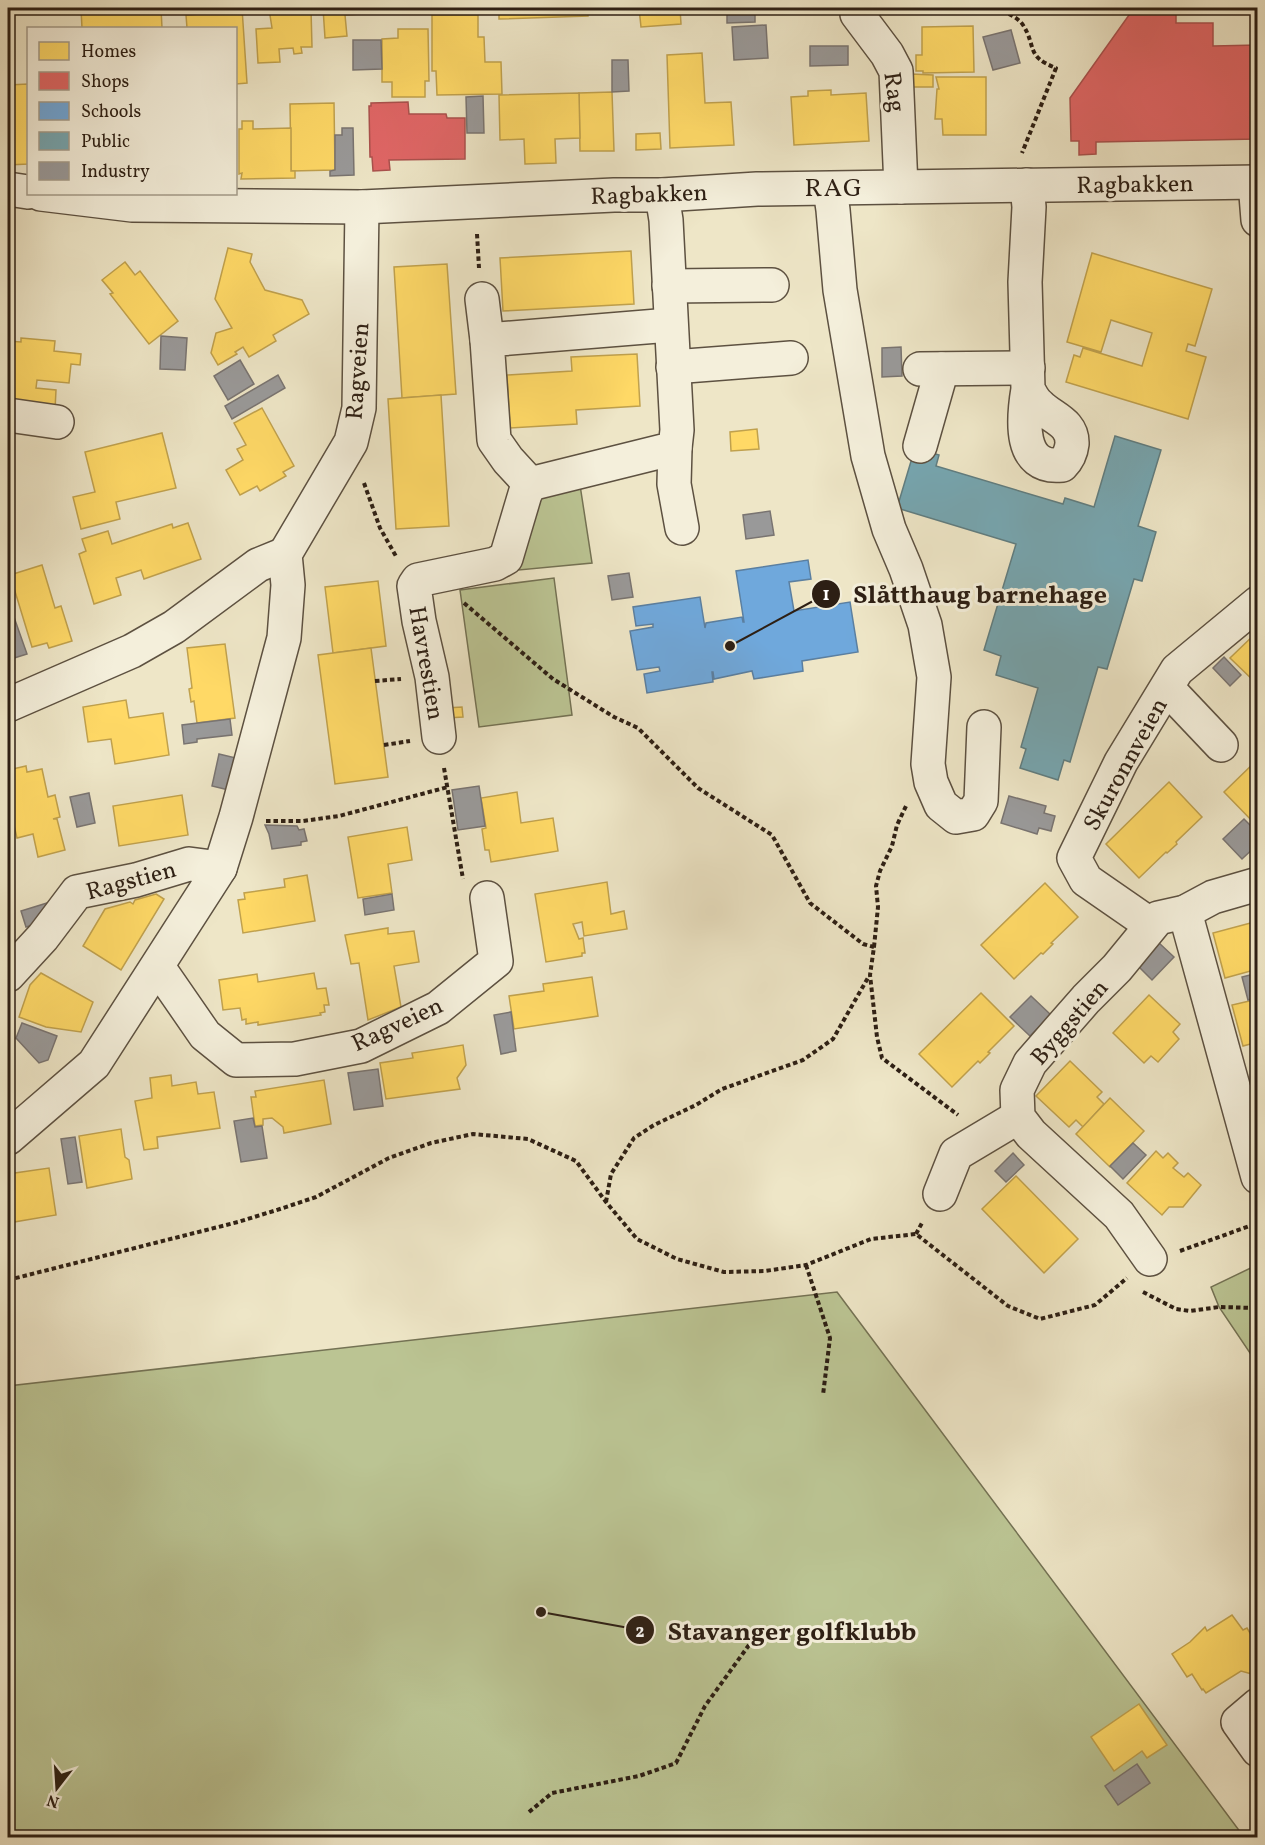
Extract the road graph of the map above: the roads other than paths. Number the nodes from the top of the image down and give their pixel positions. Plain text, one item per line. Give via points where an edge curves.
1 (857, 8) edge
2 (1256, 182) edge
3 (1027, 185) junction
4 (900, 187) junction
5 (8, 189) edge
6 (830, 189) junction
7 (27, 192) edge
8 (49, 195) edge
9 (662, 195) junction
10 (362, 207) junction
11 (1257, 220) edge
12 (772, 285) dead end
13 (669, 286) junction
14 (482, 299) road end
15 (670, 325) junction
16 (487, 340) junction
17 (791, 358) dead end
18 (673, 366) junction
19 (8, 415) edge
20 (57, 422) dead end
21 (921, 446) dead end
22 (675, 448) junction
23 (530, 484) junction
24 (682, 528) dead end
25 (285, 554) junction
26 (1257, 603) edge
27 (1167, 688) junction
28 (8, 705) edge
29 (984, 728) dead end
30 (439, 737) road end
31 (1221, 745) dead end
32 (220, 868) junction
33 (1257, 884) edge
34 (488, 898) road end
35 (1185, 912) junction
36 (1151, 925) junction
37 (158, 966) junction
38 (8, 975) edge
39 (1018, 1117) junction
40 (8, 1138) edge
41 (1257, 1177) edge
42 (940, 1194) dead end
43 (1142, 1271) road end
44 (1257, 1705) edge
45 (1257, 1750) edge

1 - 4 street, Rag via 857,14 896,71
2 - 3 street, Ragbakken
2 - 11 street
3 - 4 street, Ragbakken
3 - 21 street via 1024,282 1028,378 931,369
4 - 6 street, Ragbakken
5 - 7 street
6 - 9 street, Ragbakken
6 - 29 street via 840,290 868,456 889,529 925,625 934,677 927,764 941,805 956,816 973,814 981,801
8 - 10 street, Ragbakken via 132,205
9 - 10 street, Ragbakken
9 - 13 street
10 - 25 street, Ragveien via 359,408 351,442
12 - 13 street
13 - 15 street
14 - 16 street
15 - 16 street
15 - 18 street
16 - 23 street via 494,440
17 - 18 street
18 - 22 street
19 - 20 street
22 - 23 street
22 - 24 street via 674,484
23 - 30 street, Havrestien via 506,558 495,564 418,580 414,586
25 - 28 street via 258,565 174,627 132,651
25 - 32 street via 288,585 284,638
26 - 27 street, Skuronnveien via 1177,670
27 - 31 street
27 - 36 street, Skuronnveien via 1121,762 1074,858 1086,880
32 - 37 street
32 - 38 street, Ragstien via 189,864 77,892
33 - 35 street, Byggstien via 1213,897
34 - 37 street, Ragveien via 496,961 438,1008 361,1046 295,1059 236,1060 205,1035
35 - 36 street, Byggstien via 1158,918
35 - 41 street
36 - 39 street, Byggstien via 1030,1063 1017,1090
37 - 40 street via 94,1064
39 - 42 street via 956,1154
39 - 43 street via 1031,1134 1119,1215
44 - 45 street via 1238,1722

